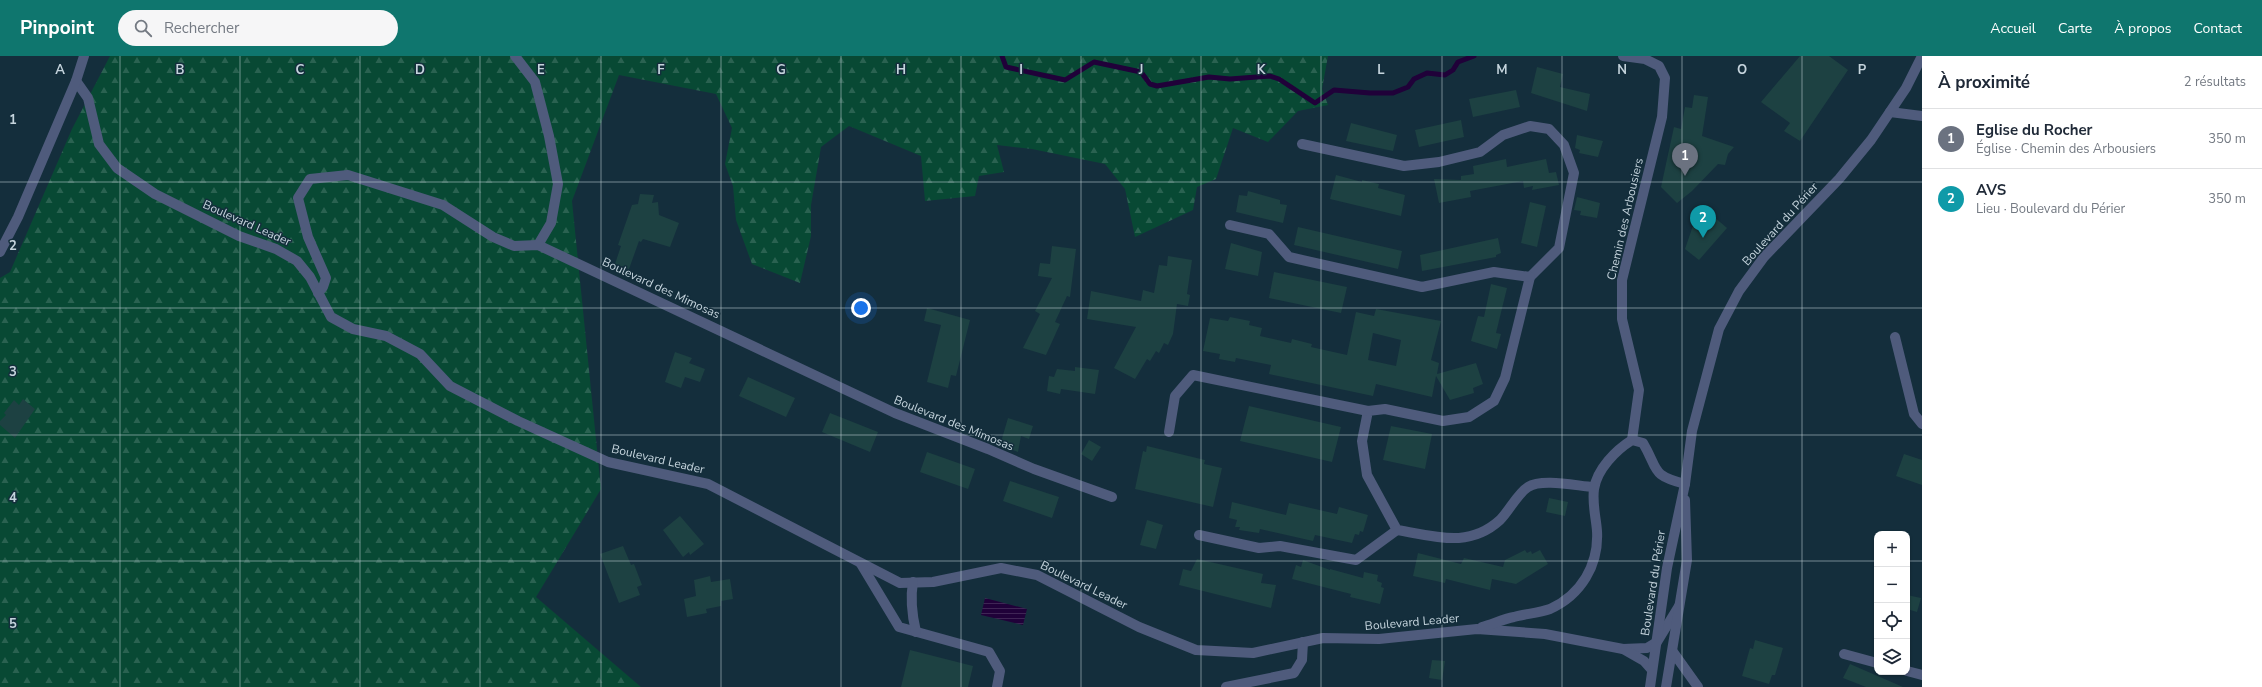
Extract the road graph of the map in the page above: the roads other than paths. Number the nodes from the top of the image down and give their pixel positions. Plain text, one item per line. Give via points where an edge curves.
1 (84, 56) edge
2 (515, 56) edge
3 (1623, 56) edge
4 (1922, 56) edge
5 (76, 81) junction
6 (1890, 112) junction
7 (1922, 116) edge
8 (1302, 144) dead end
9 (1230, 225) dead end
10 (538, 245) junction
11 (0, 252) edge
12 (1530, 277) junction
13 (318, 293) junction
14 (1895, 337) dead end
15 (1368, 411) junction
16 (1922, 424) edge
17 (1169, 432) dead end
18 (1632, 440) junction
19 (1685, 484) junction
20 (1594, 487) junction
21 (1112, 498) dead end
22 (1396, 530) junction
23 (1199, 535) dead end
24 (861, 564) junction
25 (913, 582) junction
26 (1679, 606) junction
27 (1477, 629) junction
28 (916, 632) junction
29 (1303, 642) junction
30 (1657, 642) junction
31 (1623, 649) junction
32 (1673, 652) junction
33 (1844, 654) dead end
34 (1874, 662) edge
35 (1652, 670) junction
36 (1910, 672) edge
37 (1922, 675) edge
38 (997, 687) edge
39 (1226, 687) edge
40 (1650, 687) edge
41 (1666, 687) edge
42 (1698, 687) edge

1 - 5 street
2 - 10 street via 535,82 558,184 551,223
3 - 18 street, Chemin des Arbousiers via 1645,59 1658,66 1665,78 1662,117 1622,280 1622,319 1639,390
4 - 6 street, Boulevard du Périer
5 - 11 street via 18,217
5 - 13 street, Boulevard Leader via 88,98 99,144 117,168 155,194 239,236 276,249 297,261 310,277
6 - 7 street
6 - 19 street, Boulevard du Périer via 1850,166 1764,257 1739,292 1719,329 1704,379 1692,431
8 - 12 street via 1404,166 1439,162 1480,152 1503,135 1530,126 1549,129 1564,145 1574,173 1559,248
9 - 12 street via 1269,234 1289,257 1422,287 1494,272
10 - 13 street, Boulevard des Mimosas via 514,246 493,238 443,205 348,175 310,179 298,198 308,237 326,278 323,288
10 - 21 street, Boulevard des Mimosas via 895,413
12 - 15 street via 1505,378 1494,401 1469,417 1443,421 1385,409
13 - 24 street, Boulevard Leader via 330,318 353,329 386,336 420,354 450,386 518,421 608,462 708,484
14 - 16 street via 1914,414
15 - 17 street via 1193,375 1175,396
15 - 22 street via 1362,441 1367,475
18 - 19 street via 1643,443 1652,464 1665,478
18 - 20 street via 1621,447 1603,467
19 - 26 street, Boulevard du Périer via 1687,560
19 - 30 street, Boulevard du Périer via 1667,568
20 - 22 street via 1545,483 1528,487 1501,519 1483,533 1460,539
20 - 27 street via 1596,554 1590,573 1576,589 1549,609
22 - 23 street via 1356,560 1280,546 1258,548
24 - 25 street, Boulevard Leader via 900,583
24 - 28 street via 899,627
25 - 28 street via 912,616
25 - 29 street, Boulevard Leader via 933,582 1001,568 1037,575 1139,627 1196,650 1253,653
26 - 30 street
26 - 32 street, Boulevard du Périer
27 - 29 street, Boulevard Leader via 1379,639 1323,638
27 - 31 street, Boulevard Leader via 1545,634
28 - 38 street via 989,652 1000,671
29 - 39 street via 1302,660 1294,673
30 - 31 street via 1649,648
30 - 35 street, Boulevard du Périer
31 - 35 street via 1644,661
32 - 41 street, Boulevard du Périer
32 - 42 street
33 - 34 street
35 - 40 street, Boulevard du Périer
36 - 37 street

